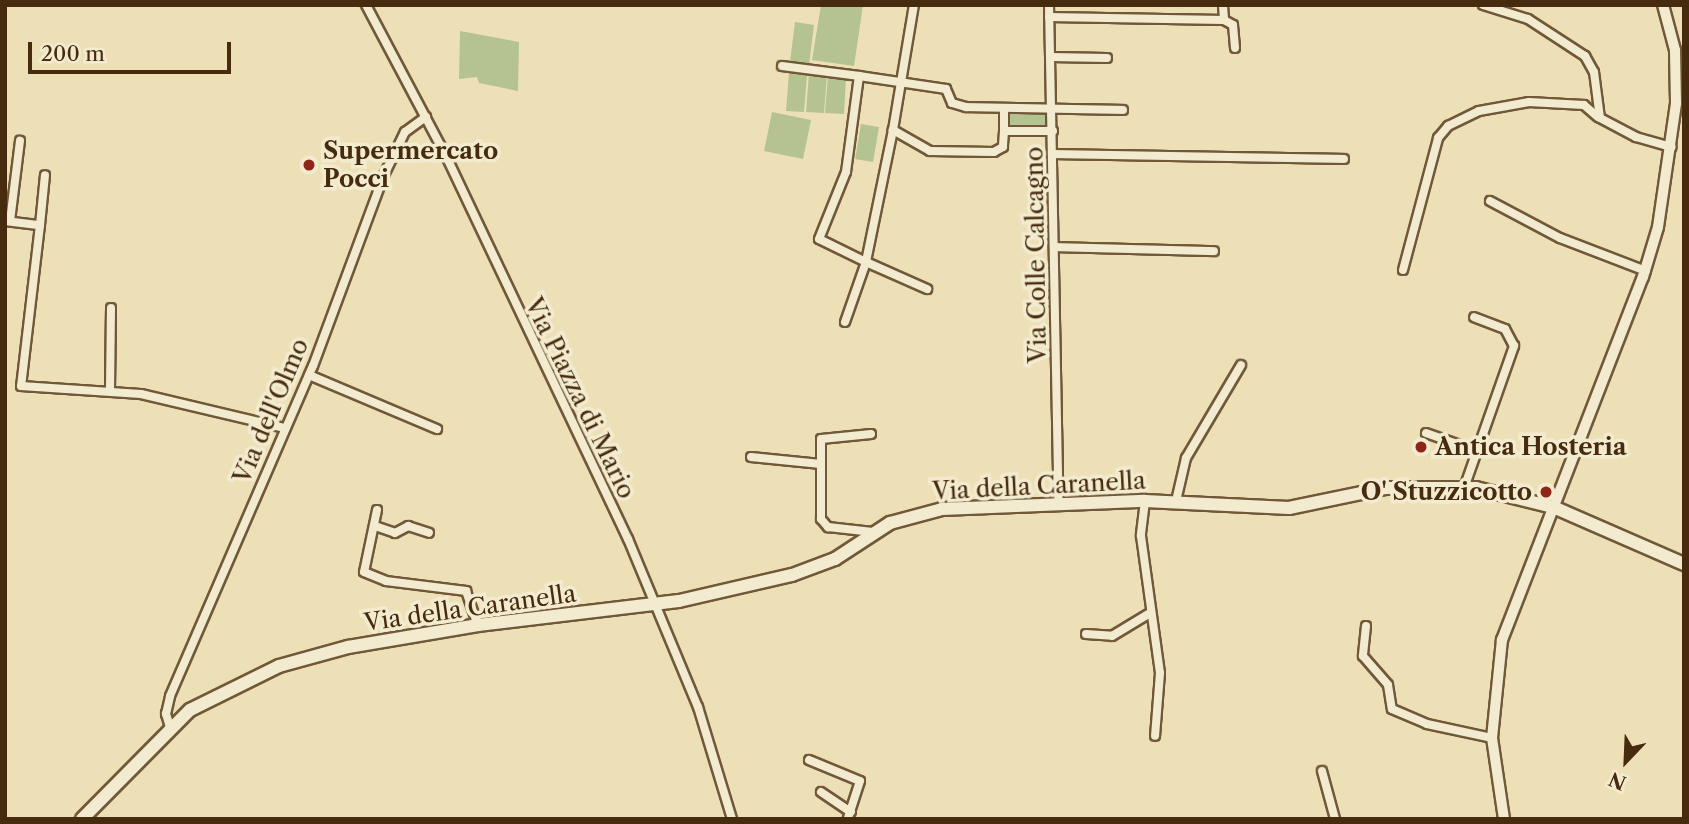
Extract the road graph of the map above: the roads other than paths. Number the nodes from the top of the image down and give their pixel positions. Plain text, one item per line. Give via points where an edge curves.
1 (366, 5) edge
2 (914, 5) edge
3 (1049, 5) edge
4 (1223, 5) edge
5 (1483, 5) edge
6 (1662, 5) edge
7 (1049, 17) junction
8 (1224, 20) junction
9 (1235, 48) dead end
10 (1050, 57) junction
11 (1107, 58) dead end
12 (782, 66) dead end
13 (859, 76) junction
14 (900, 83) junction
15 (1004, 108) junction
16 (1051, 109) junction
17 (1123, 110) dead end
18 (426, 117) junction
19 (1598, 117) junction
20 (893, 130) junction
21 (1003, 131) junction
22 (1053, 131) junction
23 (20, 141) dead end
24 (1672, 147) junction
25 (1055, 154) junction
26 (1344, 159) dead end
27 (45, 176) dead end
28 (1490, 201) dead end
29 (8, 221) edge
30 (40, 225) junction
31 (1056, 247) junction
32 (1214, 251) dead end
33 (866, 262) junction
34 (1403, 270) dead end
35 (1646, 271) junction
36 (928, 289) dead end
37 (111, 308) dead end
38 (1474, 317) dead end
39 (845, 322) dead end
40 (1241, 365) dead end
41 (309, 375) junction
42 (110, 390) junction
43 (285, 428) junction
44 (437, 429) dead end
45 (1426, 433) dead end
46 (871, 434) dead end
47 (1477, 451) junction
48 (751, 457) dead end
49 (821, 464) junction
50 (1464, 488) junction
51 (1145, 500) junction
52 (1176, 501) junction
53 (1059, 504) junction
54 (1553, 506) junction
55 (377, 510) dead end
56 (375, 526) junction
57 (873, 532) junction
58 (429, 533) dead end
59 (1684, 564) edge
60 (657, 604) junction
61 (1150, 612) junction
62 (478, 625) junction
63 (1366, 626) dead end
64 (1086, 634) dead end
65 (170, 727) junction
66 (1155, 736) dead end
67 (1492, 738) junction
68 (809, 760) dead end
69 (1322, 771) dead end
70 (821, 792) dead end
71 (850, 816) edge
72 (82, 819) edge
73 (732, 819) edge
74 (1335, 819) edge
75 (1504, 819) edge

1 - 18 street, Via Piazza di Mario
2 - 14 street
3 - 7 street, Via Colle Calcagno
4 - 8 street
5 - 19 street via 1528,19 1585,56 1594,72
6 - 24 street via 1676,58
7 - 8 street
7 - 10 street, Via Colle Calcagno
8 - 9 street via 1233,25
10 - 11 street
10 - 16 street, Via Colle Calcagno
12 - 13 street
13 - 14 street
13 - 33 street via 846,172 818,236 823,244
14 - 15 street via 946,89 951,102 960,106
14 - 20 street
15 - 16 street
15 - 21 street
16 - 17 street
16 - 22 street, Via Colle Calcagno
18 - 41 street, Via dell'Olmo via 410,127 397,147
18 - 60 street, Via Piazza di Mario via 503,284 574,419
19 - 24 street via 1636,137
19 - 34 street via 1584,105 1530,102 1479,111 1446,128 1438,138 1422,189
20 - 21 street via 930,151 994,152 1003,147
20 - 33 street
21 - 22 street
22 - 25 street, Via Colle Calcagno
23 - 29 street
24 - 35 street via 1658,231
25 - 26 street
25 - 31 street, Via Colle Calcagno
27 - 30 street
28 - 35 street via 1560,239
29 - 30 street
30 - 42 street via 19,384
31 - 32 street
31 - 53 street, Via Colle Calcagno
33 - 36 street
33 - 39 street
35 - 54 street
37 - 42 street
38 - 47 street via 1505,328 1514,343
40 - 52 street via 1186,458
41 - 43 street, Via dell'Olmo
41 - 44 street
42 - 43 street
43 - 65 street, Via dell'Olmo via 170,695 166,716
45 - 47 street
46 - 49 street via 822,437
47 - 50 street
48 - 49 street
49 - 57 street via 822,522
50 - 52 main road, Via della Caranella via 1387,488 1293,508
50 - 54 main road, Via della Caranella
51 - 52 main road, Via della Caranella
51 - 53 main road, Via della Caranella
51 - 61 street via 1140,531 1150,580
53 - 57 main road, Via della Caranella via 949,508 903,518
54 - 59 main road, Via della Caranella
54 - 67 street via 1502,640
55 - 56 street
56 - 58 street via 395,533 408,526
56 - 62 street via 365,574 466,591
57 - 60 main road, Via della Caranella via 810,570
60 - 62 main road, Via della Caranella
60 - 73 street, Via Piazza di Mario via 698,707
61 - 64 street via 1112,636
61 - 66 street via 1160,677
62 - 65 main road, Via della Caranella via 294,661 209,698
63 - 67 street via 1363,656 1388,685 1392,709 1425,724
65 - 72 main road, Via della Caranella
67 - 75 street
68 - 71 street via 860,781
69 - 74 street
70 - 71 street

